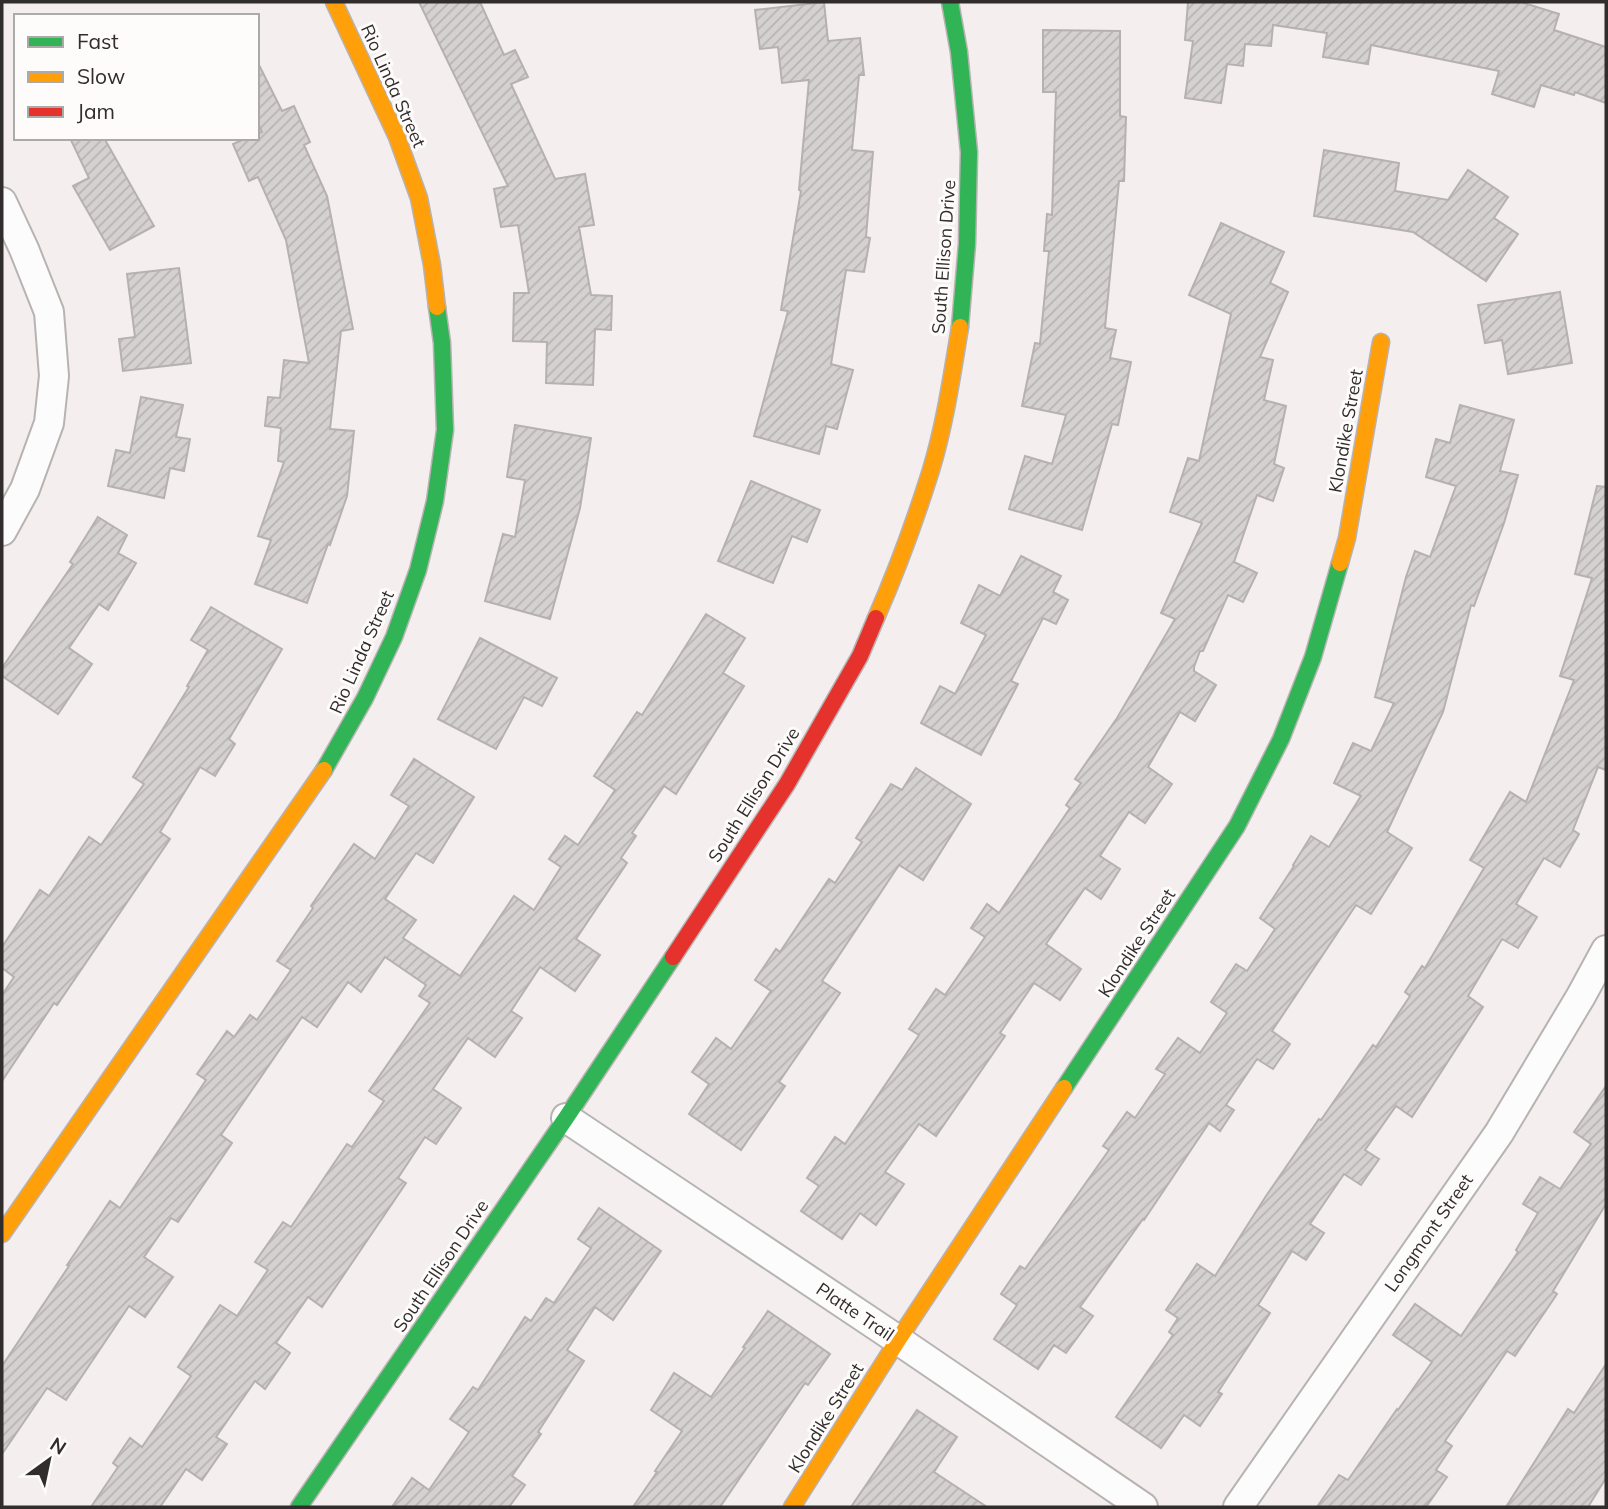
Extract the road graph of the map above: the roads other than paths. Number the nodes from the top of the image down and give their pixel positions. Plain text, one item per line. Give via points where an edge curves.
1 (334, 2) edge
2 (950, 2) edge
3 (2, 202) edge
4 (1381, 342) dead end
5 (2, 531) edge
6 (1606, 950) edge
7 (566, 1118) junction
8 (2, 1234) edge
9 (898, 1340) junction
10 (299, 1507) edge
11 (792, 1507) edge
12 (1143, 1507) edge
13 (1238, 1507) edge

1 - 8 street, Rio Linda Street via 397,137 419,198 432,265 442,343 445,430 435,501 418,570 371,686 322,774
2 - 7 street, South Ellison Drive via 969,152 961,323 931,469 897,570 860,656 787,784
3 - 5 street via 50,312 54,376 49,423 25,489
4 - 9 street, Klondike Street via 1347,538 1313,657 1281,739 1237,825
6 - 13 street, Longmont Street via 1499,1133
7 - 9 street, Platte Trail
7 - 10 street, South Ellison Drive
9 - 11 street, Klondike Street
9 - 12 street, Platte Trail

